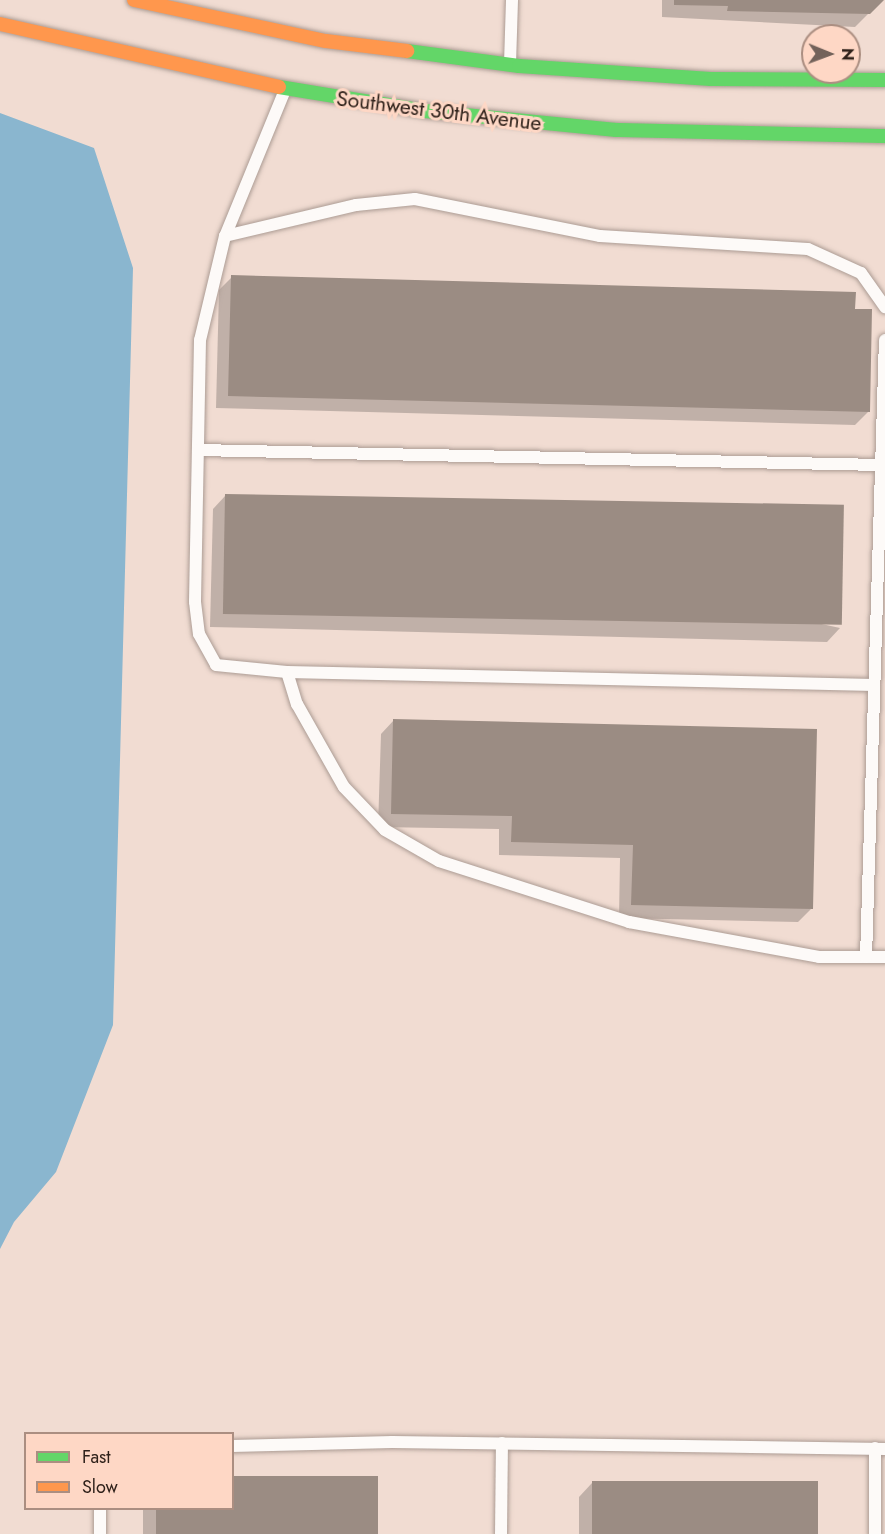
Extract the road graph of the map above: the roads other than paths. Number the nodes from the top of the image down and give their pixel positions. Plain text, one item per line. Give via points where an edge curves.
1 (134, 0) edge
2 (217, 0) edge
3 (512, 0) edge
4 (215, 19) junction
5 (0, 24) edge
6 (510, 65) junction
7 (885, 80) edge
8 (285, 90) junction
9 (885, 136) edge
10 (225, 236) junction
11 (885, 307) edge
12 (885, 340) edge
13 (198, 450) junction
14 (881, 465) junction
15 (881, 576) edge
16 (287, 672) junction
17 (874, 685) junction
18 (866, 957) junction
19 (885, 957) edge
20 (502, 1443) junction
21 (234, 1446) edge
22 (880, 1448) edge
23 (100, 1510) edge
24 (100, 1534) edge
25 (501, 1534) edge
26 (875, 1534) edge

1 - 4 main road
2 - 4 lane
3 - 6 lane
4 - 6 main road
5 - 8 main road, Southwest 30th Avenue
6 - 7 main road via 711,79
8 - 9 main road, Southwest 30th Avenue via 519,123
8 - 10 lane
10 - 11 lane via 356,205 415,199 600,236 808,249 861,273
10 - 13 lane via 200,340
12 - 14 lane
13 - 14 lane
13 - 16 lane via 199,634 216,665
14 - 15 lane
15 - 17 lane
16 - 17 lane
16 - 18 lane via 297,704 344,787 385,830 439,861 629,921 819,957
17 - 18 lane
18 - 19 lane
20 - 21 lane
20 - 22 lane
20 - 25 lane
22 - 26 lane
23 - 24 lane

